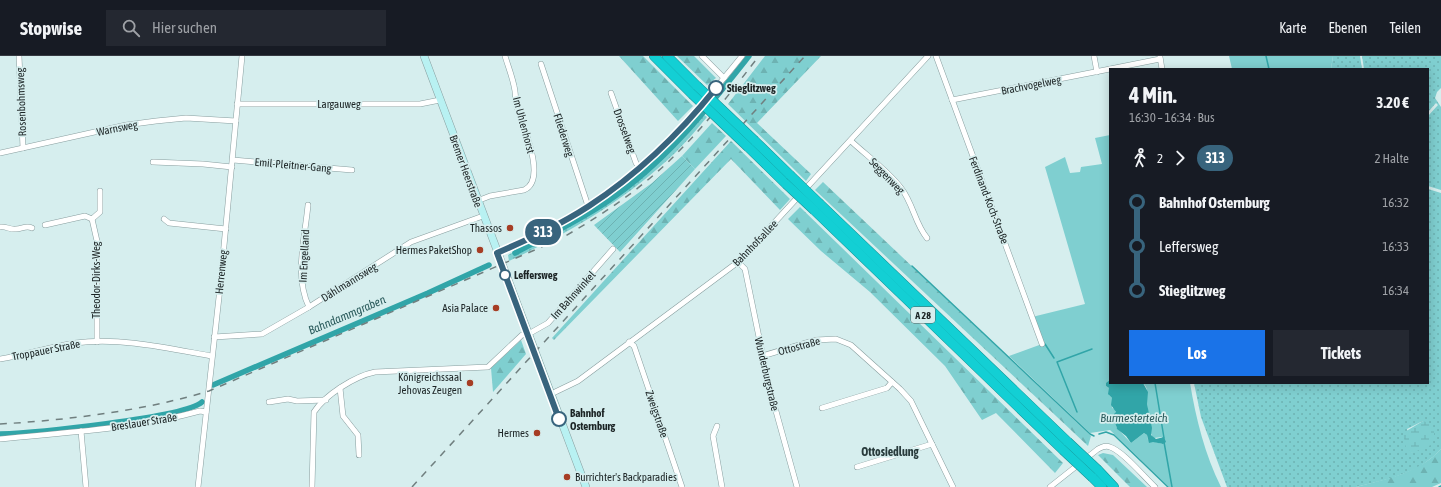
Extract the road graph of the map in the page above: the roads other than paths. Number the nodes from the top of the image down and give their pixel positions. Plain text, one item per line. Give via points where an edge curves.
1 (19, 56) edge
2 (242, 56) edge
3 (424, 56) edge
4 (505, 56) edge
5 (654, 56) edge
6 (667, 56) edge
7 (702, 56) edge
8 (742, 56) edge
9 (928, 56) edge
10 (936, 56) edge
11 (1094, 56) edge
12 (1160, 58) edge
13 (540, 64) dead end
14 (1115, 68) edge
15 (1162, 68) edge
16 (1109, 69) edge
17 (1097, 72) junction
18 (724, 78) junction
19 (695, 90) junction
20 (611, 93) dead end
21 (440, 100) junction
22 (952, 100) junction
23 (237, 104) junction
24 (236, 121) junction
25 (850, 141) junction
26 (751, 144) junction
27 (23, 148) junction
28 (0, 153) edge
29 (233, 160) junction
30 (153, 162) dead end
31 (232, 167) junction
32 (640, 168) junction
33 (352, 170) dead end
34 (100, 191) dead end
35 (477, 201) junction
36 (308, 205) dead end
37 (588, 206) junction
38 (817, 207) junction
39 (482, 216) junction
40 (92, 219) junction
41 (164, 219) dead end
42 (45, 225) dead end
43 (0, 227) edge
44 (32, 228) dead end
45 (226, 229) junction
46 (927, 238) dead end
47 (612, 249) dead end
48 (497, 253) junction
49 (738, 262) junction
50 (310, 307) junction
51 (528, 333) junction
52 (214, 337) junction
53 (97, 342) junction
54 (629, 342) junction
55 (1042, 344) dead end
56 (211, 356) junction
57 (762, 356) junction
58 (0, 359) edge
59 (892, 382) junction
60 (340, 388) junction
61 (551, 394) junction
62 (326, 400) junction
63 (269, 402) dead end
64 (822, 408) dead end
65 (206, 412) junction
66 (717, 426) dead end
67 (81, 431) junction
68 (0, 439) edge
69 (932, 444) junction
70 (359, 455) dead end
71 (857, 467) dead end
72 (1095, 474) junction
73 (86, 487) edge
74 (198, 487) edge
75 (312, 487) edge
76 (586, 487) edge
77 (682, 487) edge
78 (722, 487) edge
79 (797, 487) edge
80 (953, 487) edge
81 (1050, 487) edge
82 (1102, 487) edge
83 (1114, 487) edge
84 (1155, 487) edge

1 - 27 street, Rosenbohmsweg
2 - 23 street, Herrenweg
3 - 21 street, Bremer Heerstraße
4 - 35 street, Im Uhlenhorst via 532,152 532,183 524,190
5 - 19 highway, A 28
6 - 19 highway, A 28
7 - 18 street
8 - 18 street
9 - 25 street, Bahnhofsallee
10 - 22 street, Ferdinand-Koch-Straße
11 - 17 street
12 - 14 street, Brachvogelweg
12 - 15 street, Brachvogelweg
13 - 37 street, Fliederweg
16 - 17 street, Brachvogelweg
17 - 22 street, Brachvogelweg
18 - 32 street via 677,133
19 - 26 highway, A 28, bridge
20 - 32 street, Drosselweg
21 - 23 street, Largauweg via 420,104
21 - 35 street, Bremer Heerstraße
22 - 55 street, Ferdinand-Koch-Straße
23 - 24 street, Herrenweg
24 - 27 street, Warnsweg via 186,118 156,120
24 - 29 street, Herrenweg
25 - 46 street, Seggenweg via 901,188
25 - 49 street, Bahnhofsallee
26 - 38 highway, A 28, bridge via 790,176
26 - 38 highway, A 28, bridge via 786,184
27 - 28 street, Warnsweg
29 - 31 street, Herrenweg
29 - 33 street, Emil-Pleitner-Gang
30 - 31 street
31 - 45 street, Herrenweg
32 - 37 street
34 - 40 street via 100,212
35 - 39 street, Bremer Heerstraße
36 - 50 street, Im Engelland via 301,275 303,294
37 - 48 street via 551,228
38 - 72 highway, A 28, bridge
39 - 48 street, Bremer Heerstraße
39 - 50 street, Dählmannsweg via 411,242
40 - 42 street via 85,216
40 - 53 street, Theodor-Dirks-Weg via 97,241
41 - 45 street via 169,223
43 - 44 street via 6,226 14,230 28,226
45 - 52 street, Herrenweg
47 - 51 street, Im Bahnwinkel via 553,317
48 - 51 street, Bremer Heerstraße
49 - 54 street, Bahnhofsallee
49 - 57 street, Wunderburgstraße via 744,269
50 - 52 street, Dählmannsweg via 262,334
51 - 60 street via 522,335 484,368 375,372 358,376
51 - 61 street, Bremer Heerstraße
52 - 56 street, Herrenweg
53 - 56 street, Troppauer Straße via 137,343
53 - 58 street, Troppauer Straße via 75,343
54 - 61 street, Bahnhofsallee via 578,381
54 - 77 street, Zweigstraße via 634,346
56 - 65 street, Herrenweg
57 - 59 street, Ottostraße via 816,340 836,339 859,350
57 - 79 street, Wunderburgstraße
59 - 64 street via 887,388
59 - 69 street, Ottostraße via 911,401
60 - 62 street
60 - 70 street via 343,416 358,435
61 - 76 street, Bremer Heerstraße
62 - 63 street via 288,399
62 - 75 street via 313,415
65 - 67 street, Breslauer Straße
65 - 74 street, Herrenweg
66 - 78 street via 713,436
67 - 68 street, Breslauer Straße
67 - 73 street
69 - 71 street
69 - 80 street, Ottostraße
72 - 82 highway, A 28
72 - 83 highway, A 28
81 - 84 street via 1098,449 1106,446 1118,452

